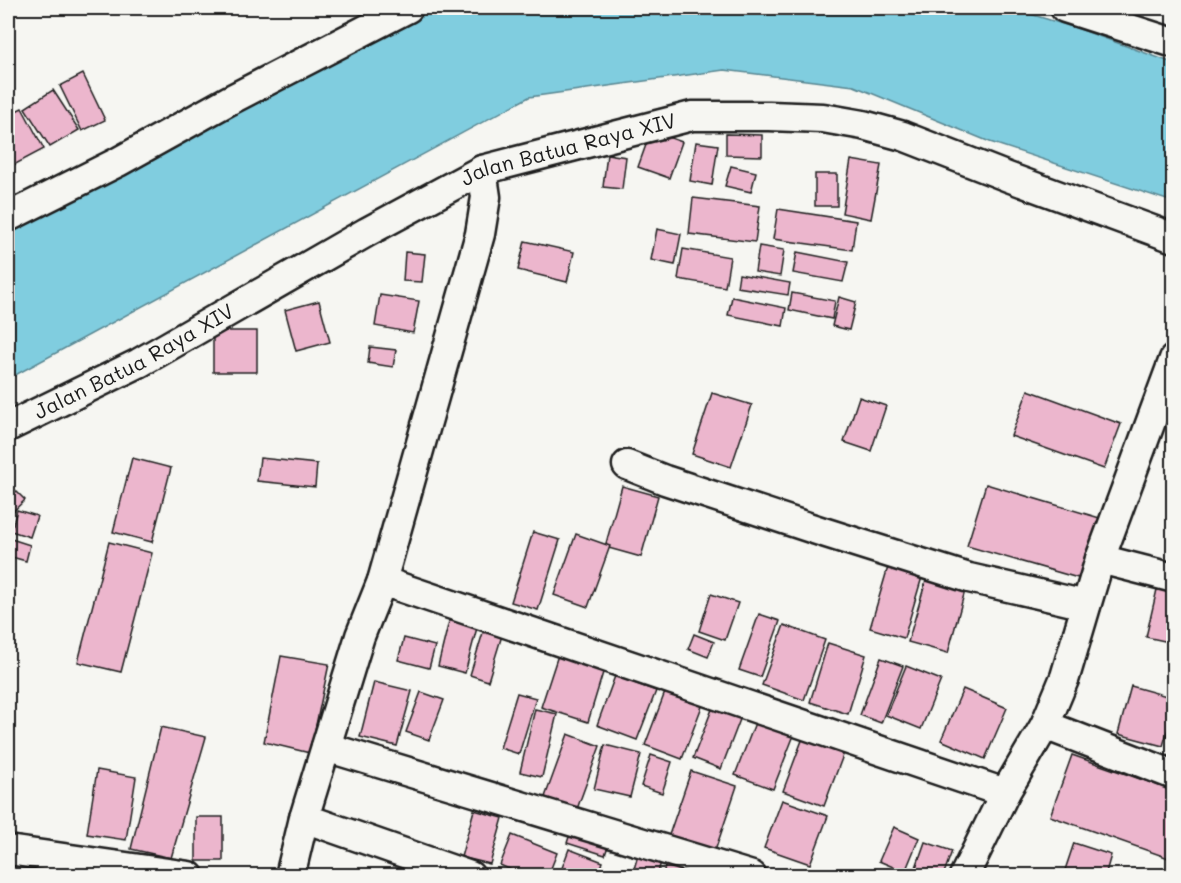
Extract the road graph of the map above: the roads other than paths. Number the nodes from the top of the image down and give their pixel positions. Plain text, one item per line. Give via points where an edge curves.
1 (408, 8) edge
2 (1065, 8) edge
3 (1173, 43) edge
4 (482, 170) junction
5 (8, 217) edge
6 (1173, 238) edge
7 (1173, 359) edge
8 (8, 427) edge
9 (627, 465) dead end
10 (1100, 560) junction
11 (1173, 578) edge
12 (382, 581) junction
13 (1086, 606) junction
14 (1046, 725) junction
15 (326, 747) junction
16 (1173, 775) edge
17 (1005, 793) junction
18 (304, 818) junction
19 (8, 850) edge
20 (189, 876) edge
21 (290, 876) edge
22 (470, 876) edge
23 (752, 876) edge
24 (964, 876) edge

1 - 5 street
2 - 3 street
4 - 6 street, Jalan Batua Raya XIV via 692,116 824,118 903,136
4 - 8 street, Jalan Batua Raya XIV via 139,363
4 - 12 street via 486,197 480,234
7 - 10 street
9 - 13 street via 969,578
10 - 11 street
10 - 13 street
12 - 15 street via 360,636
12 - 17 street
13 - 14 street
14 - 16 street
14 - 17 street
15 - 18 street
15 - 23 street
17 - 24 street
18 - 21 street
18 - 22 street
19 - 20 street

